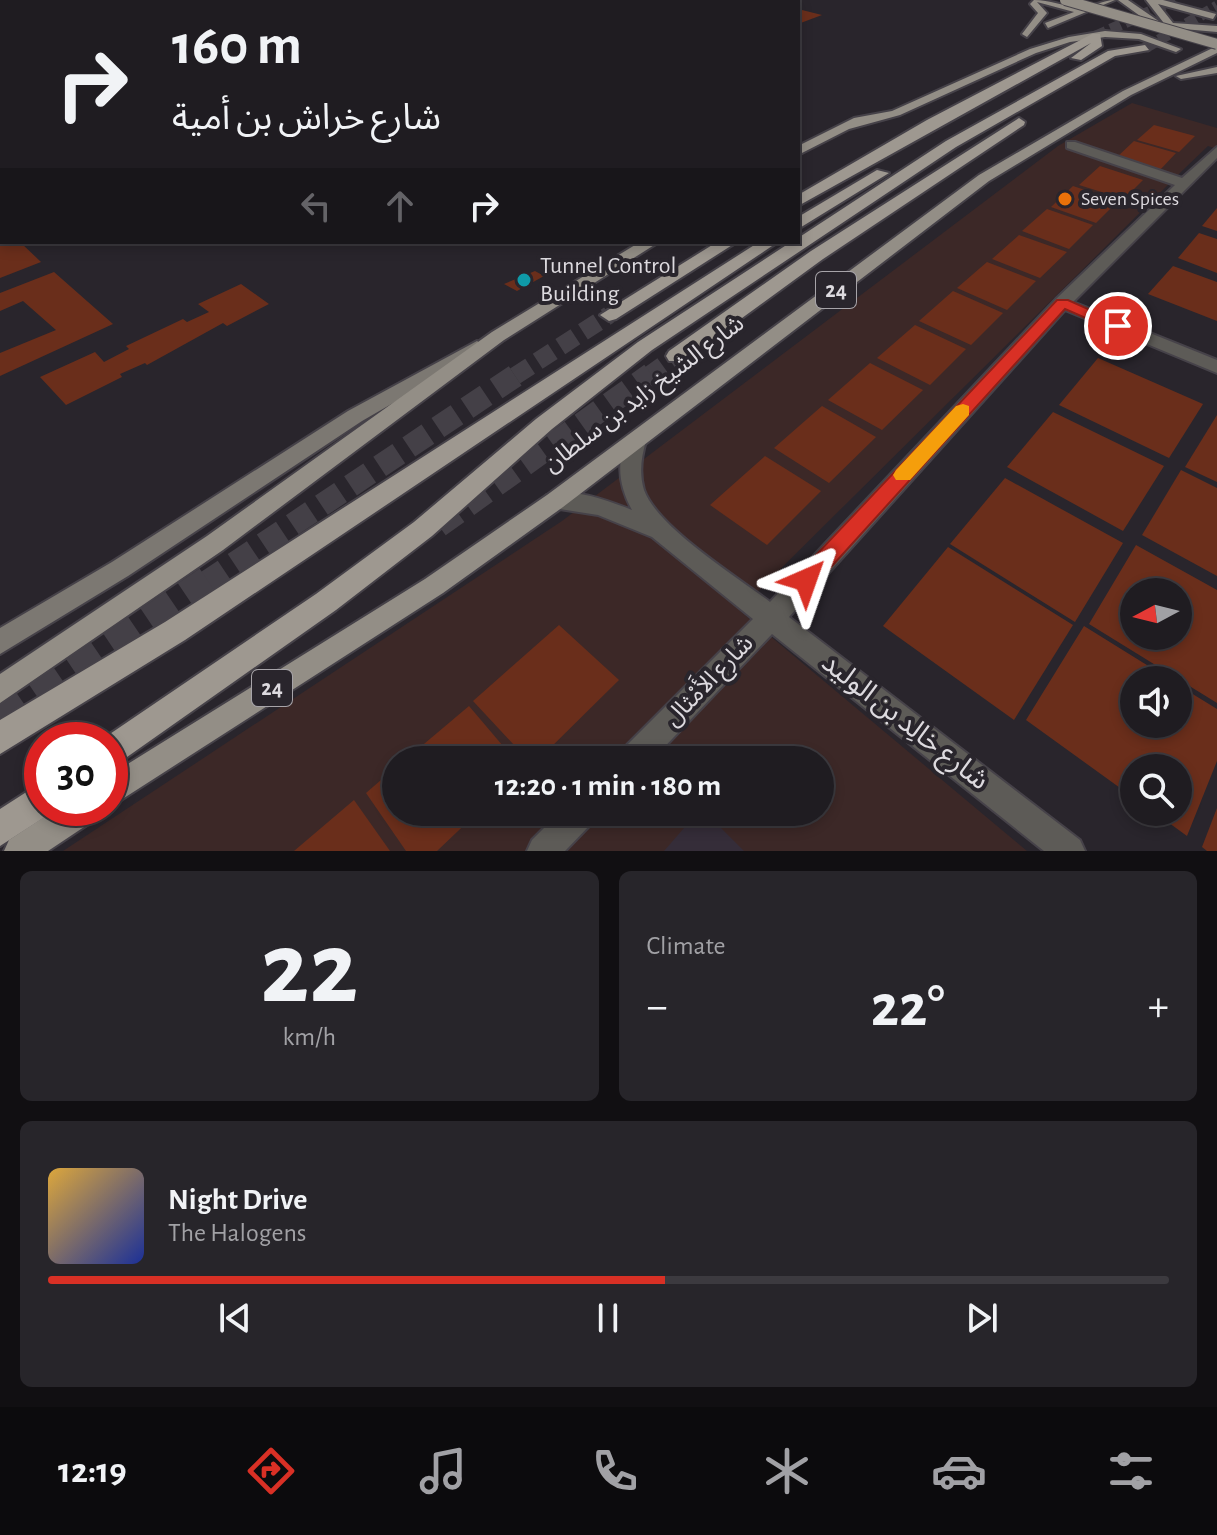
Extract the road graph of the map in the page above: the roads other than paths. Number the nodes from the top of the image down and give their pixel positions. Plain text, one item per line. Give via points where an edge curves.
1 (1027, 0) edge
2 (1038, 0) edge
3 (1065, 0) edge
4 (1099, 0) edge
5 (1111, 0) edge
6 (1122, 0) edge
7 (1150, 0) edge
8 (1156, 0) edge
9 (1081, 11) junction
10 (1217, 19) edge
11 (1161, 23) junction
12 (1217, 31) edge
13 (1027, 34) junction
14 (1013, 41) dead end
15 (1216, 49) edge
16 (1217, 70) edge
17 (1139, 73) tunnel mouth
18 (1153, 80) junction
19 (917, 90) dead end
20 (1127, 93) junction
21 (848, 126) junction
22 (800, 150) edge
23 (1217, 151) edge
24 (1072, 152) dead end
25 (1183, 183) junction
26 (800, 200) edge
27 (800, 223) edge
28 (648, 244) edge
29 (726, 244) edge
30 (767, 244) edge
31 (800, 244) edge
32 (800, 244) edge
33 (1062, 303) junction
34 (609, 315) tunnel mouth
35 (498, 336) junction
36 (676, 356) tunnel mouth
37 (1217, 367) edge
38 (636, 441) junction
39 (555, 501) junction
40 (664, 534) junction
41 (773, 616) junction
42 (0, 642) edge
43 (0, 690) edge
44 (0, 738) edge
45 (128, 740) edge
46 (646, 746) edge
47 (128, 781) edge
48 (24, 812) edge
49 (58, 826) edge
50 (567, 826) edge
51 (0, 829) edge
52 (20, 851) edge
53 (543, 851) edge
54 (1069, 851) edge

1 - 13 main road via 1043,13
2 - 9 main road
3 - 15 main road, bridge
4 - 12 main road
5 - 9 main road
6 - 11 main road
7 - 11 main road
8 - 10 main road
9 - 11 main road
9 - 13 main road
10 - 11 main road
11 - 12 main road
11 - 13 main road via 1080,23
11 - 15 main road
11 - 21 main road via 1174,38 1171,53 1138,31 1067,30 897,112
13 - 14 main road
15 - 18 main road, شارع الشيخ زايد بن سلطان / 24
16 - 18 main road
17 - 20 main road via 1123,83
18 - 20 main road, شارع الشيخ زايد بن سلطان / 24
19 - 21 main road
20 - 38 main road, شارع الشيخ زايد بن سلطان / 24 via 984,178
21 - 22 main road
23 - 25 street, شارع الأَمْثال
24 - 25 street
25 - 33 street, شارع الأَمْثال
26 - 27 highway via 1096,36 1095,48
28 - 35 main road
29 - 34 highway
30 - 44 highway via 175,631
31 - 36 highway, شارع الشيخ زايد بن سلطان / 24 via 951,144 1112,53 1145,48 925,182
32 - 45 highway, شارع الشيخ زايد بن سلطان / 24 via 645,346 411,538
33 - 37 street
33 - 41 street, شارع الأَمْثال
35 - 42 main road via 381,401 163,544
35 - 43 main road via 215,543
38 - 39 main road, شارع الشيخ زايد بن سلطان / 24
38 - 40 street, شارع خالِد بن الوليد via 629,458 634,497
39 - 40 street, شارع خالِد بن الوليد via 612,510
39 - 47 main road, شارع الشيخ زايد بن سلطان / 24 via 434,586
40 - 41 street, شارع خالِد بن الوليد
41 - 46 street, شارع الأَمْثال
41 - 54 street, شارع خالِد بن الوليد
48 - 51 highway
49 - 52 main road
50 - 53 street

